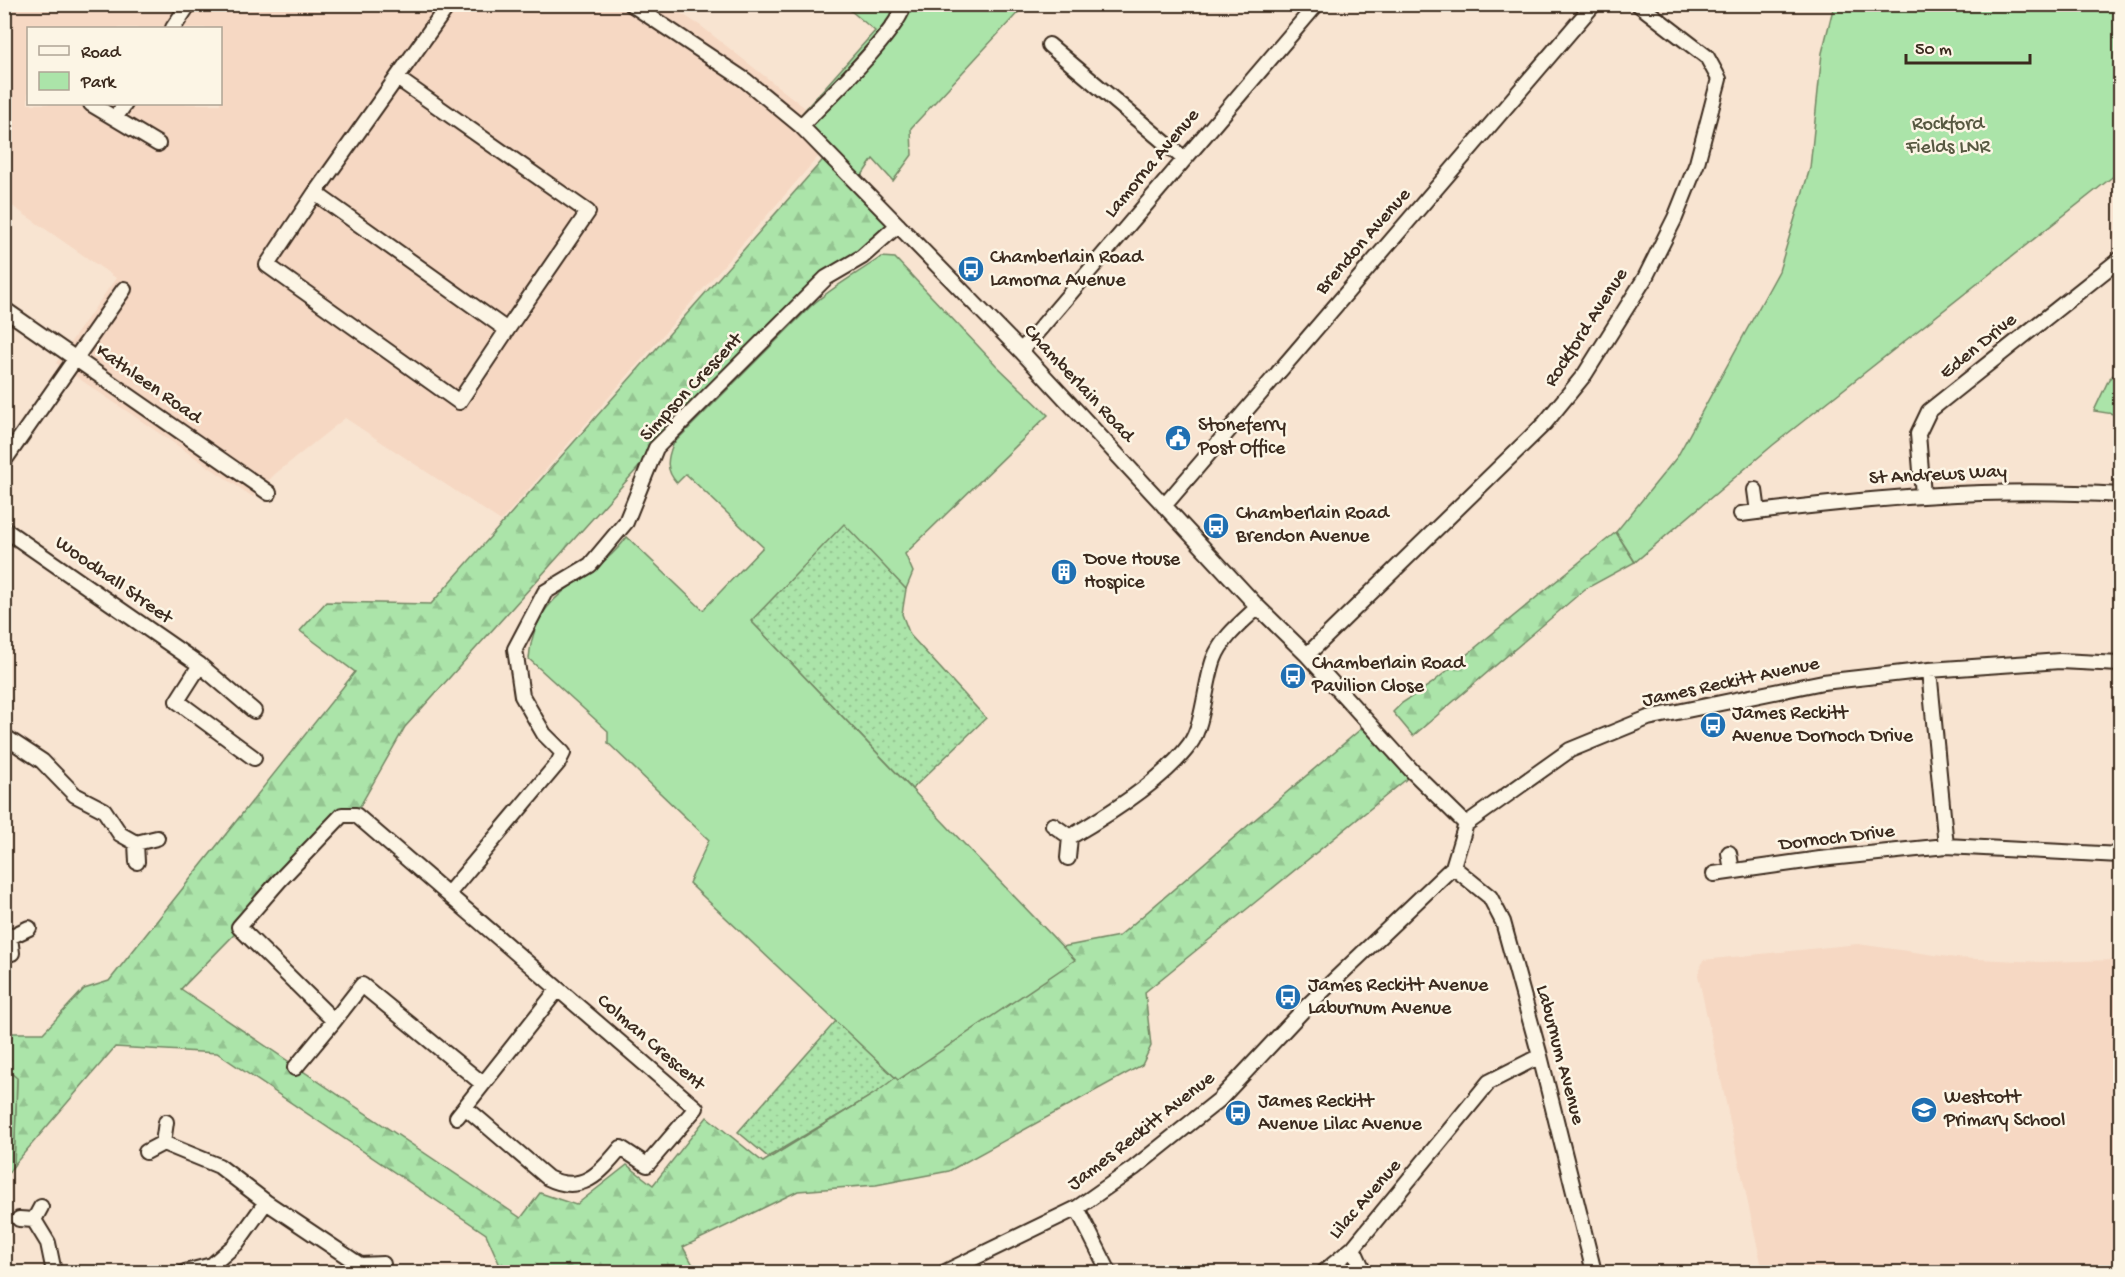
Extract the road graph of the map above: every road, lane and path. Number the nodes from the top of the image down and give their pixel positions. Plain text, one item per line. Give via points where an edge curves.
1 (189, 4) edge
2 (449, 4) edge
3 (631, 4) edge
4 (904, 4) edge
5 (1594, 4) edge
6 (1638, 4) edge
7 (1315, 5) edge
8 (174, 27) edge
9 (1049, 45) dead end
10 (397, 78) junction
11 (93, 105) edge
12 (124, 105) edge
13 (115, 118) junction
14 (801, 126) junction
15 (158, 144) dead end
16 (1183, 158) junction
17 (315, 193) junction
18 (898, 225) junction
19 (2121, 259) edge
20 (124, 289) dead end
21 (4, 309) edge
22 (511, 324) junction
23 (1021, 351) junction
24 (77, 359) junction
25 (4, 462) edge
26 (1755, 490) dead end
27 (269, 493) dead end
28 (1923, 495) junction
29 (2121, 495) edge
30 (1164, 506) junction
31 (1758, 512) junction
32 (1741, 514) dead end
33 (4, 529) edge
34 (1258, 607) junction
35 (1307, 655) junction
36 (2121, 664) edge
37 (200, 665) junction
38 (1929, 670) junction
39 (254, 711) dead end
40 (4, 736) edge
41 (254, 758) dead end
42 (1466, 824) junction
43 (1053, 825) dead end
44 (1070, 837) junction
45 (157, 838) dead end
46 (136, 843) junction
47 (1946, 846) junction
48 (1729, 853) dead end
49 (2121, 855) edge
50 (1068, 858) dead end
51 (137, 862) dead end
52 (1453, 867) junction
53 (1732, 871) junction
54 (1714, 874) dead end
55 (448, 894) junction
56 (29, 928) dead end
57 (7, 934) edge
58 (12, 953) dead end
59 (558, 989) junction
60 (334, 1021) junction
61 (1540, 1056) junction
62 (295, 1068) dead end
63 (483, 1084) junction
64 (166, 1122) dead end
65 (163, 1143) junction
66 (146, 1152) dead end
67 (266, 1202) junction
68 (41, 1207) dead end
69 (1077, 1208) junction
70 (19, 1220) dead end
71 (34, 1220) junction
72 (1353, 1248) junction
73 (382, 1264) dead end
74 (360, 1265) junction
75 (54, 1272) edge
76 (185, 1272) edge
77 (345, 1272) edge
78 (945, 1272) edge
79 (1109, 1272) edge
80 (1324, 1272) edge
81 (1364, 1272) edge
82 (1594, 1272) edge

1 - 8 street
2 - 10 street
3 - 14 street, Chamberlain Road via 745,80
4 - 14 street via 883,39
5 - 30 street, Brendon Avenue
6 - 35 street, Rockford Avenue via 1707,57 1719,79 1697,163 1645,278 1585,374 1545,423
7 - 16 street, Lamorna Avenue
9 - 16 street
10 - 17 street
10 - 22 street via 588,212
11 - 13 street
12 - 13 street
13 - 15 street
14 - 18 street, Chamberlain Road
16 - 23 street, Lamorna Avenue
17 - 22 street via 507,330
17 - 22 street via 267,265 459,402
18 - 23 street, Chamberlain Road
18 - 55 street, Simpson Crescent via 862,257 826,278 656,448 626,522 590,565 545,592 515,649 522,696 544,734 563,753
19 - 28 street, Eden Drive via 1929,411 1918,434
20 - 24 street
21 - 24 street, Kathleen Road
23 - 30 street, Chamberlain Road
24 - 25 street
24 - 27 street, Kathleen Road
26 - 31 street
28 - 29 street, St Andrews Way via 2044,490
28 - 31 street, St Andrews Way
30 - 34 street, Chamberlain Road
31 - 32 street, St Andrews Way
33 - 37 street, Woodhall Street
34 - 35 street, Chamberlain Road
34 - 44 street via 1226,638 1217,654 1191,743 1107,816
35 - 42 street, Chamberlain Road
36 - 38 street, James Reckitt Avenue via 2060,661
37 - 39 street, Woodhall Street
37 - 41 street via 177,701
38 - 42 street, James Reckitt Avenue via 1823,682 1648,718 1570,750
38 - 47 street
40 - 46 street via 42,761 75,795 104,810 120,834
42 - 52 street, James Reckitt Avenue
43 - 44 street
44 - 50 street
45 - 46 street
46 - 51 street
47 - 49 street, Dornoch Drive
47 - 53 street, Dornoch Drive
48 - 53 street
52 - 61 street, Laburnum Avenue via 1490,897 1503,922
52 - 69 street, James Reckitt Avenue via 1306,1006 1219,1100
53 - 54 street, Dornoch Drive
55 - 59 street, Colman Crescent
55 - 60 street, Colman Crescent via 356,814 342,815 279,881 239,927
56 - 57 street
57 - 58 street
59 - 63 street
59 - 63 street, Colman Crescent via 696,1108 647,1166 621,1148 606,1166 585,1181 575,1186 563,1185 548,1178 461,1112
60 - 62 street
60 - 63 street via 362,985
61 - 72 street, Lilac Avenue via 1489,1082
61 - 82 street, Laburnum Avenue
64 - 65 street
65 - 66 street
65 - 67 street via 219,1166
67 - 74 street
67 - 76 street via 228,1251 212,1265
68 - 71 street
69 - 78 street, James Reckitt Avenue
69 - 79 street
70 - 71 street
71 - 75 street via 48,1243
72 - 80 street, Lilac Avenue
72 - 81 street
73 - 74 street
74 - 77 street

